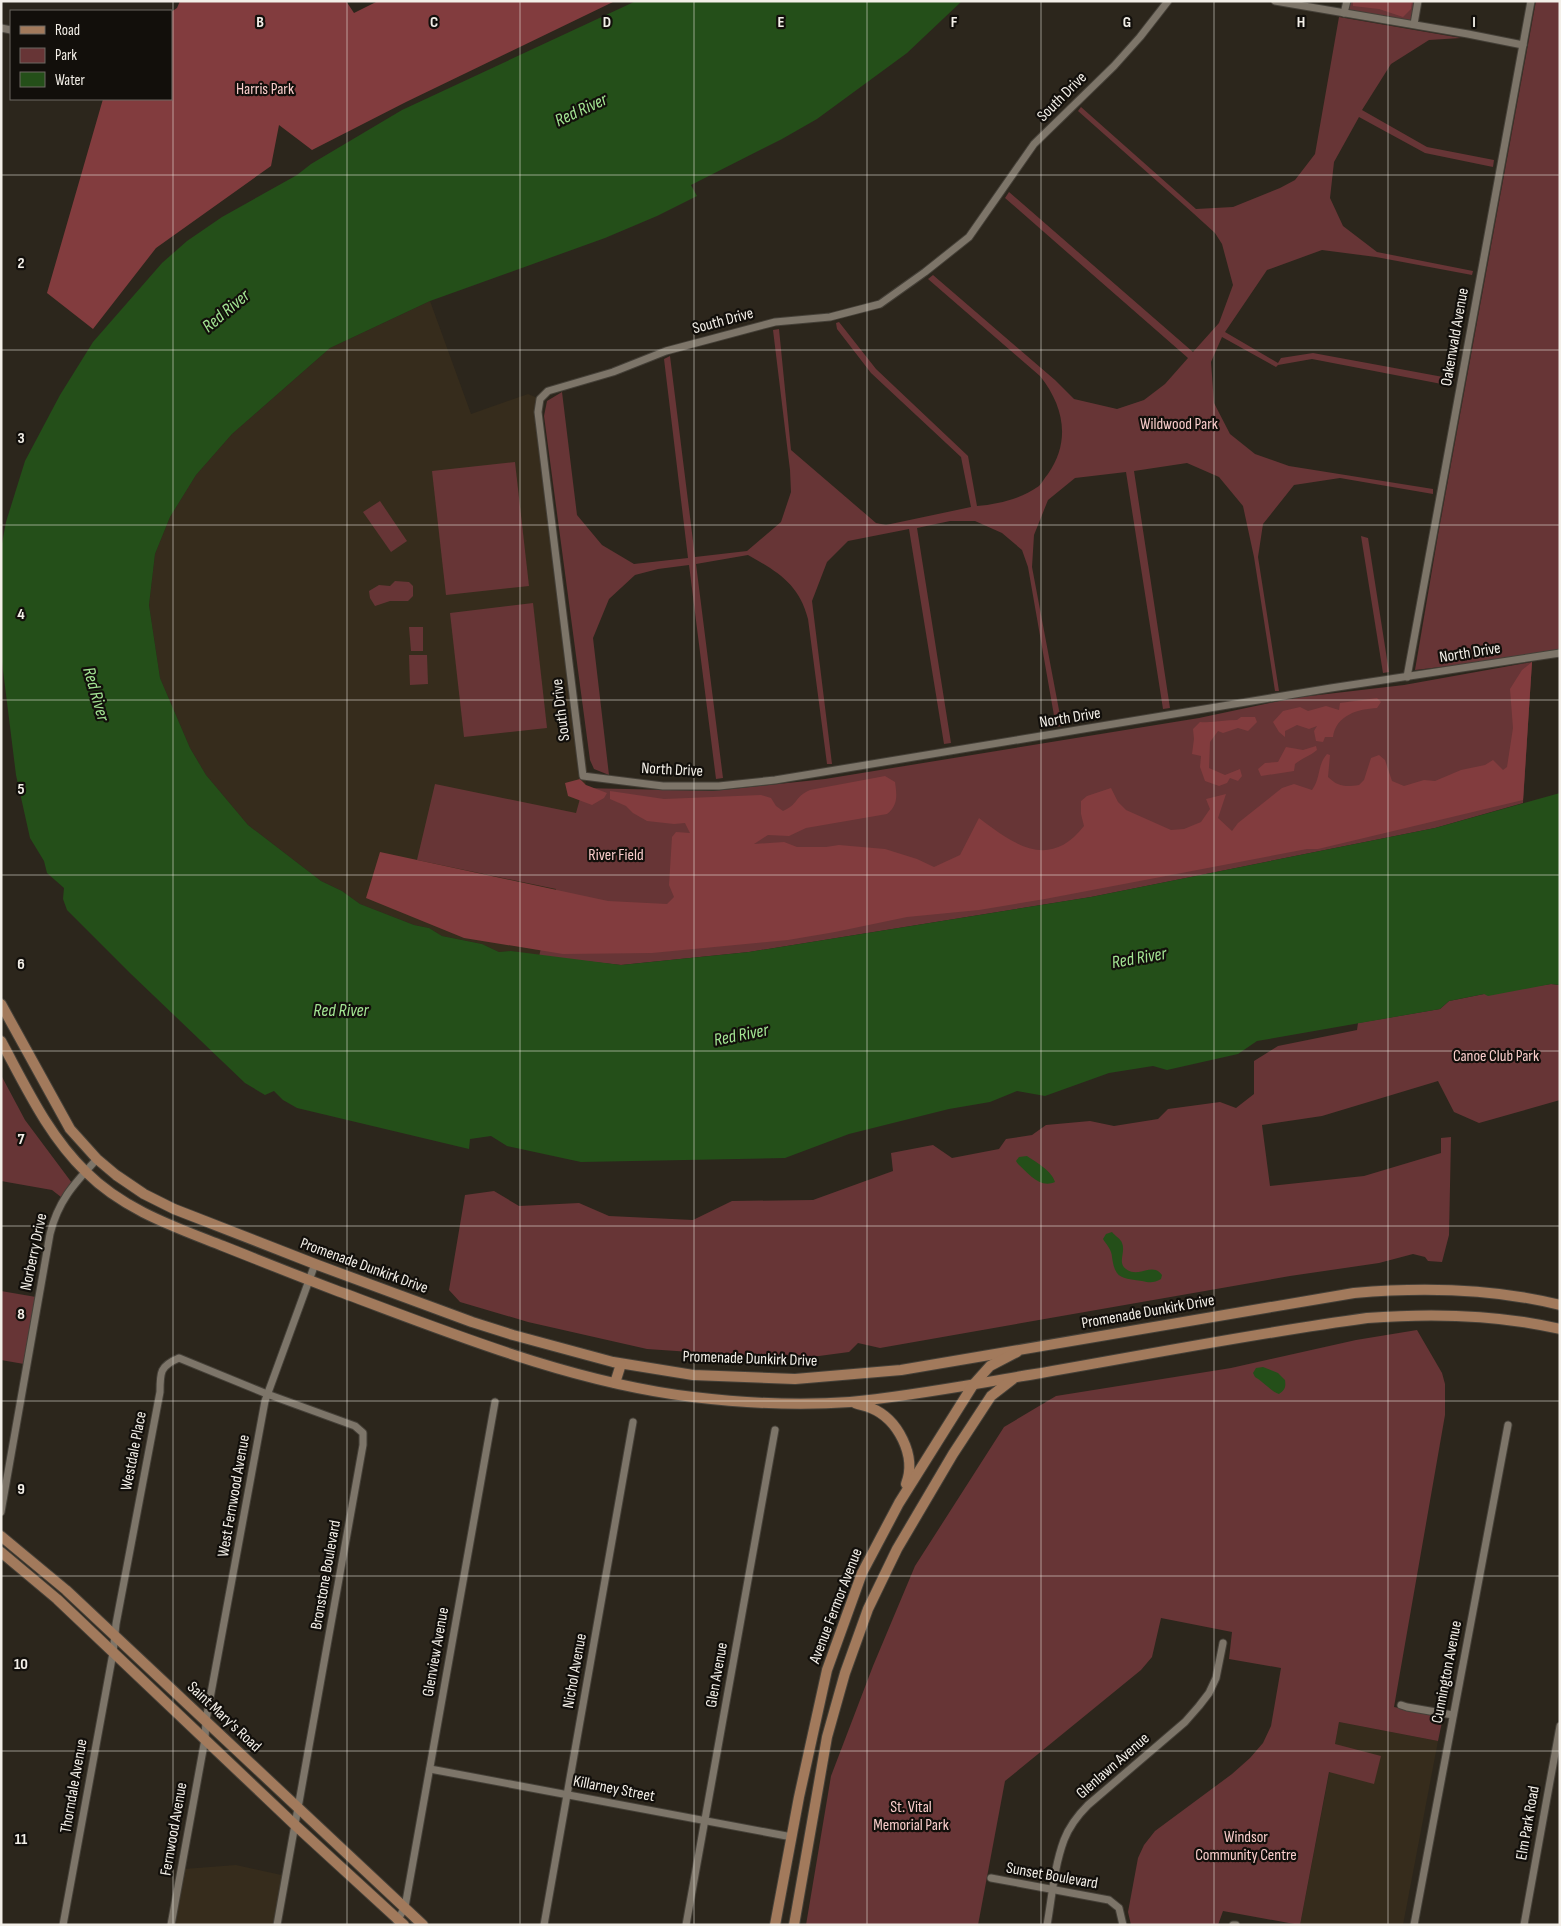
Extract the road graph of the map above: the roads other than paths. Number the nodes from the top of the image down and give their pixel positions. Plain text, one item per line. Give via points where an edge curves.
1 (1168, 1) edge
2 (1275, 1) edge
3 (1347, 1) edge
4 (1418, 1) edge
5 (1531, 1) edge
6 (1344, 13) junction
7 (1414, 24) junction
8 (1523, 45) junction
9 (1560, 653) edge
10 (1407, 677) junction
11 (583, 776) joint
12 (1, 1004) edge
13 (1, 1041) edge
14 (97, 1159) junction
15 (85, 1172) junction
16 (315, 1264) junction
17 (309, 1280) junction
18 (1560, 1305) edge
19 (1560, 1328) edge
20 (1024, 1348) junction
21 (621, 1364) junction
22 (1014, 1377) junction
23 (615, 1383) junction
24 (973, 1385) junction
25 (267, 1394) junction
26 (495, 1402) dead end
27 (850, 1402) junction
28 (633, 1422) dead end
29 (1508, 1425) dead end
30 (774, 1430) dead end
31 (899, 1503) junction
32 (1, 1512) edge
33 (1, 1536) edge
34 (1, 1552) edge
35 (855, 1594) junction
36 (868, 1609) junction
37 (114, 1635) junction
38 (1223, 1643) dead end
39 (113, 1653) junction
40 (1401, 1705) dead end
41 (1453, 1716) junction
42 (206, 1720) junction
43 (1560, 1726) edge
44 (205, 1739) junction
45 (430, 1769) junction
46 (567, 1794) junction
47 (299, 1807) junction
48 (705, 1820) junction
49 (295, 1825) junction
50 (792, 1837) junction
51 (991, 1878) dead end
52 (1054, 1890) junction
53 (405, 1907) junction
54 (400, 1923) edge
55 (63, 1925) edge
56 (171, 1925) edge
57 (277, 1925) edge
58 (423, 1925) edge
59 (544, 1925) edge
60 (686, 1925) edge
61 (776, 1925) edge
62 (794, 1925) edge
63 (1046, 1925) edge
64 (1123, 1925) edge
65 (1414, 1925) edge
66 (1524, 1925) edge

1 - 11 street, South Drive via 1114,66 1034,144 969,238 880,304 830,317 775,322 720,335 558,388 540,399 538,412
2 - 6 street
3 - 6 street
4 - 7 street
5 - 8 street, Oakenwald Avenue
6 - 7 street
7 - 8 street
8 - 10 street, Oakenwald Avenue
9 - 10 street, North Drive
10 - 11 street, North Drive via 775,780 719,786 663,786
12 - 14 main road, Promenade Dunkirk Drive via 70,1129
13 - 15 main road, Promenade Dunkirk Drive via 39,1112
14 - 15 street, Norberry Drive
14 - 16 main road, Promenade Dunkirk Drive via 151,1198
15 - 17 main road, Promenade Dunkirk Drive via 134,1208 164,1223
15 - 32 street, Norberry Drive via 55,1214 50,1234
16 - 17 street, West Fernwood Avenue
16 - 21 main road, Promenade Dunkirk Drive via 513,1335
17 - 23 main road, Promenade Dunkirk Drive via 506,1353
17 - 25 street, West Fernwood Avenue
18 - 20 main road, Promenade Dunkirk Drive via 1475,1291 1370,1291
19 - 22 main road, Promenade Dunkirk Drive via 1485,1317 1425,1315 1367,1318
20 - 21 main road, Promenade Dunkirk Drive via 901,1370 795,1379 693,1375
20 - 24 main road, Avenue Fermor Avenue via 990,1366
21 - 23 main road
22 - 24 main road, Promenade Dunkirk Drive
22 - 36 main road, Avenue Fermor Avenue via 991,1396 954,1454 897,1549
23 - 27 main road, Promenade Dunkirk Drive via 704,1398 796,1404
24 - 27 main road, Promenade Dunkirk Drive
24 - 31 main road, Avenue Fermor Avenue
25 - 37 street, Westdale Place via 179,1358 167,1363 160,1376 160,1392
25 - 42 street, West Fernwood Avenue
25 - 47 street, Bronstone Boulevard via 356,1426 363,1433
26 - 45 street, Glenview Avenue
27 - 31 main road via 879,1413 893,1424 906,1446 910,1474
28 - 46 street, Nichol Avenue
29 - 41 street, Cunnington Avenue
30 - 48 street, Glen Avenue
31 - 35 main road, Avenue Fermor Avenue via 862,1573
33 - 37 main road, Saint Mary's Road
34 - 39 main road, Saint Mary's Road
35 - 36 main road via 863,1593 869,1598
35 - 50 main road, Avenue Fermor Avenue via 827,1670
36 - 62 main road, Avenue Fermor Avenue via 844,1674 827,1737
37 - 39 street, Westdale Place
37 - 42 main road, Saint Mary's Road
38 - 52 street, Glenlawn Avenue via 1216,1678 1199,1706 1075,1819 1064,1839
39 - 44 main road, Saint Mary's Road
39 - 55 street, Thorndale Avenue
40 - 41 street
41 - 65 street, Cunnington Avenue
42 - 44 street, West Fernwood Avenue
42 - 47 main road, Saint Mary's Road
43 - 66 street, Elm Park Road
44 - 49 main road, Saint Mary's Road
44 - 56 street, Fernwood Avenue
45 - 46 street, Killarney Street
45 - 53 street, Glenview Avenue
46 - 48 street, Killarney Street
46 - 59 street, Nichol Avenue
47 - 49 street, Bronstone Boulevard
47 - 53 main road, Saint Mary's Road
48 - 50 street, Killarney Street
48 - 60 street, Glen Avenue
49 - 54 main road, Saint Mary's Road
49 - 57 street, Bronstone Boulevard
50 - 61 main road, Avenue Fermor Avenue
51 - 52 street, Sunset Boulevard
52 - 63 street, Glenlawn Avenue
52 - 64 street, Sunset Boulevard via 1109,1900 1119,1908
53 - 54 street, Glenview Avenue
53 - 58 main road, Saint Mary's Road

